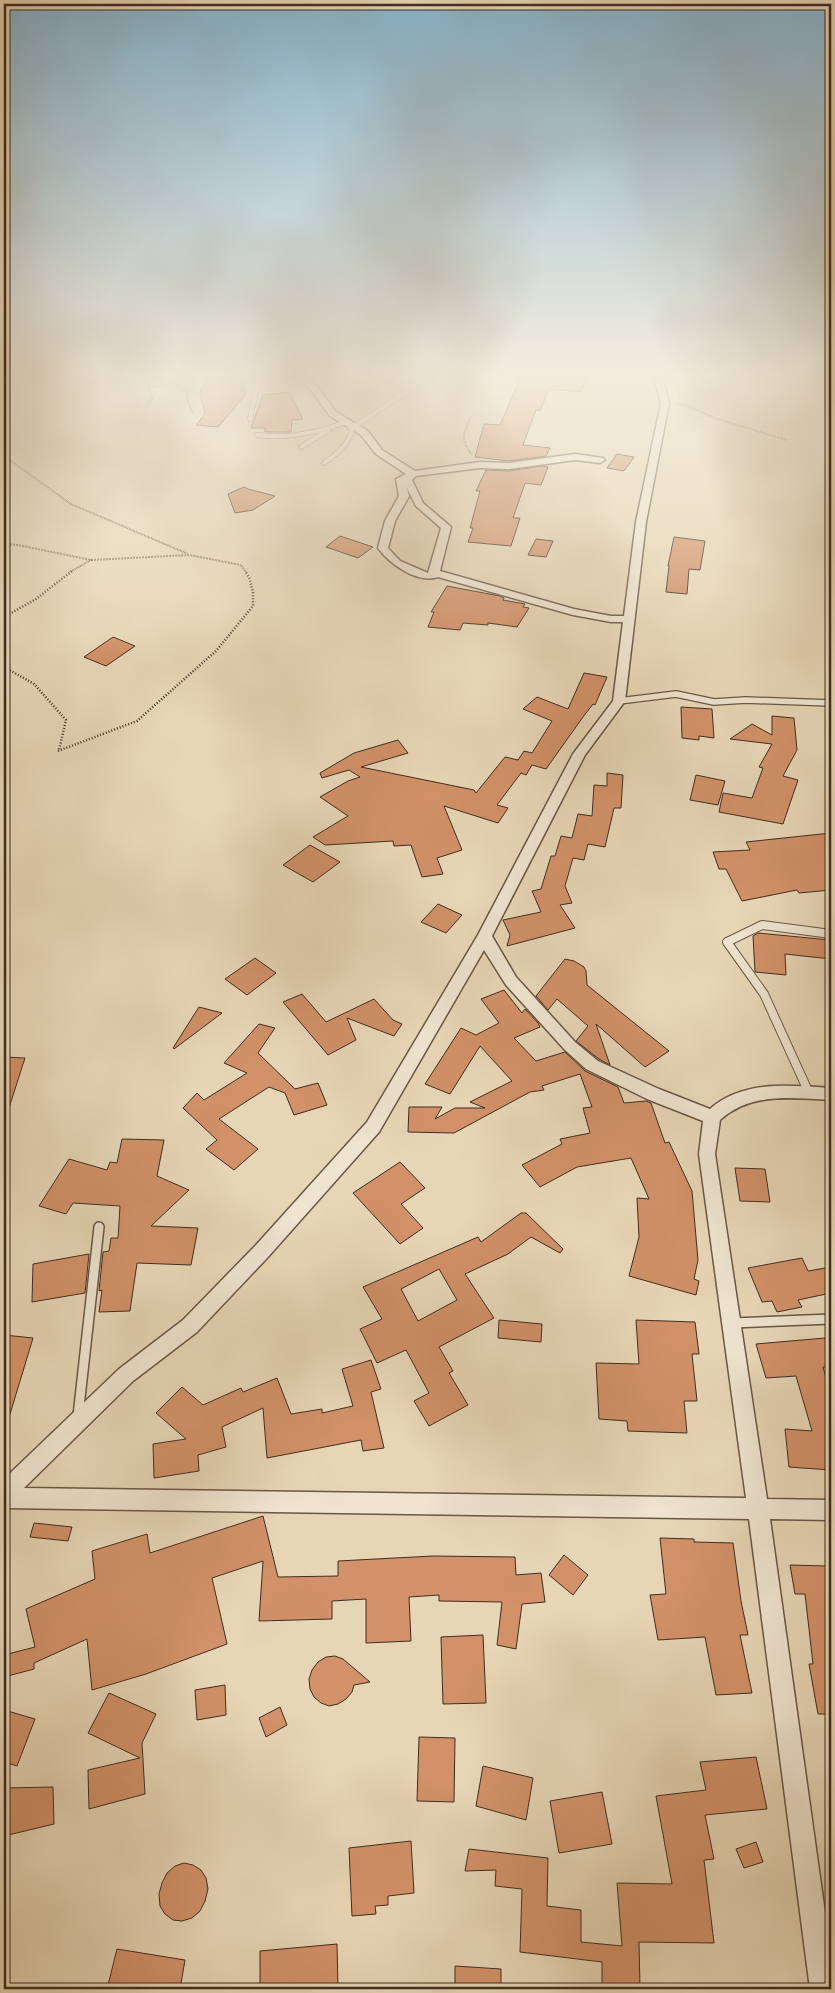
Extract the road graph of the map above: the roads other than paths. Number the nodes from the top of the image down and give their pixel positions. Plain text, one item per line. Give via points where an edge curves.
1 (406, 470) edge
2 (443, 470) edge
3 (652, 470) edge
4 (413, 474) junction
5 (434, 573) junction
6 (628, 619) junction
7 (619, 701) junction
8 (831, 703) edge
9 (831, 934) edge
10 (485, 936) junction
11 (808, 1093) junction
12 (831, 1094) edge
13 (712, 1117) junction
14 (99, 1227) dead end
15 (831, 1319) edge
16 (732, 1323) junction
17 (77, 1420) junction
18 (4, 1493) edge
19 (4, 1498) edge
20 (758, 1509) junction
21 (831, 1510) edge
22 (823, 1989) edge

1 - 4 street
2 - 4 street
3 - 6 street via 641,522
4 - 5 street via 407,481 420,504 446,527
4 - 5 street via 401,479 404,496 390,521 383,548 396,563 428,577
5 - 6 street via 573,612
6 - 7 street
7 - 8 lane via 676,694 714,702
7 - 10 street via 579,754
9 - 11 lane via 762,924 727,942 764,994
10 - 13 street via 510,981 592,1065
10 - 17 street via 373,1127 190,1326 126,1375
11 - 12 street
11 - 13 street via 747,1095 722,1106
13 - 16 street via 707,1154
14 - 17 lane
15 - 16 lane
16 - 20 street
17 - 18 street
19 - 20 street
20 - 21 street
20 - 22 street

